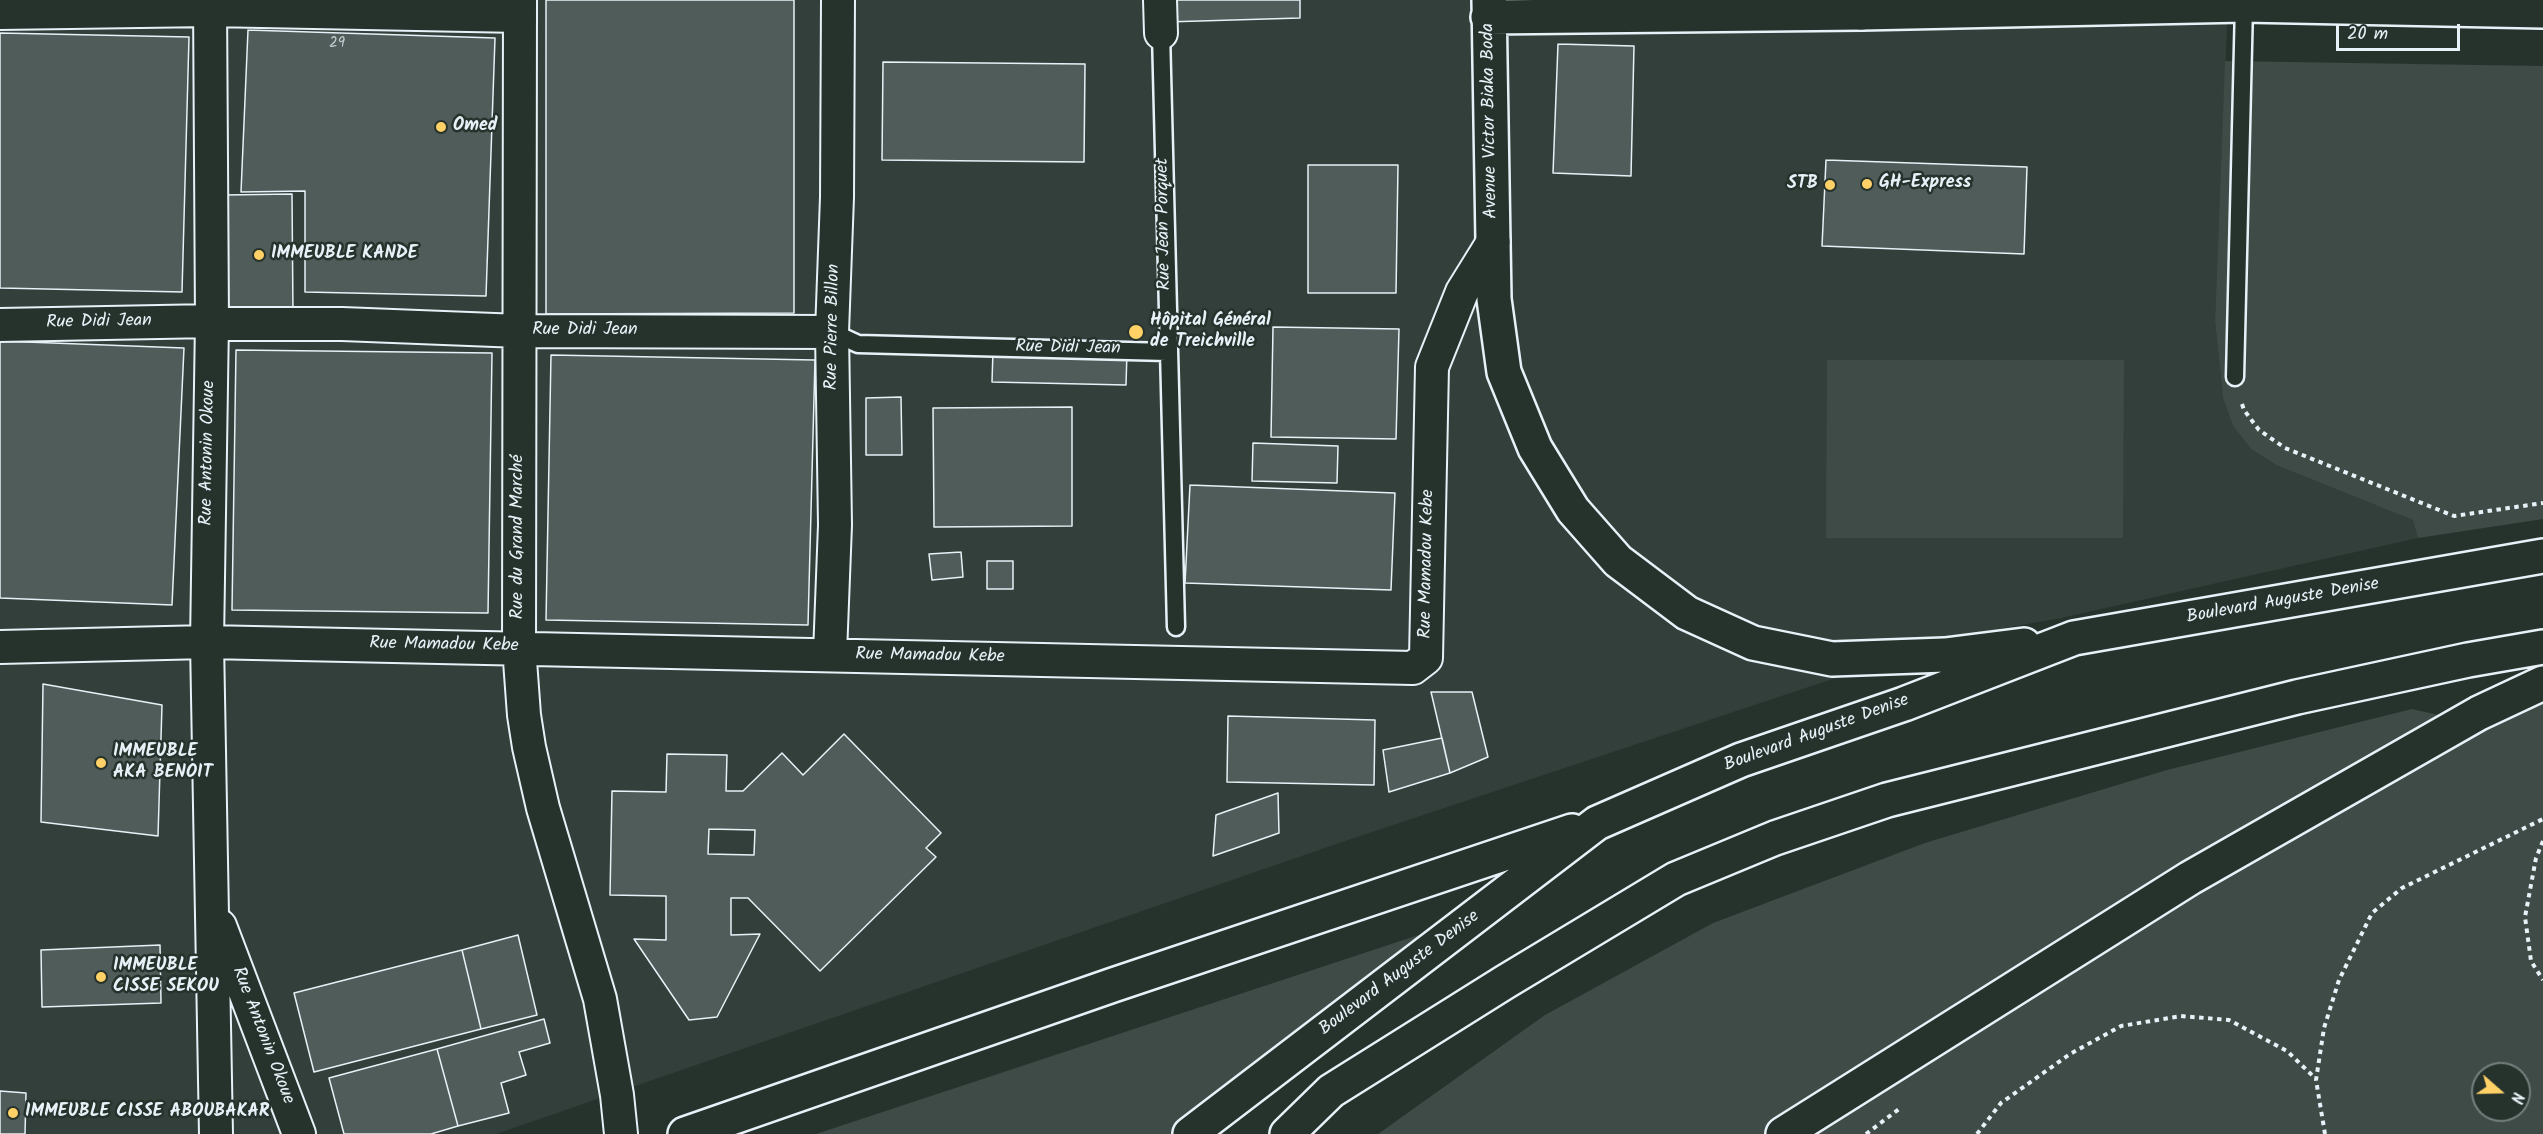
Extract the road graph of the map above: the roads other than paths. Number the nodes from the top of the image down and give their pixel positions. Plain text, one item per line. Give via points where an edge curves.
1 (838, 0) edge
2 (1160, 0) edge
3 (210, 5) edge
4 (2244, 5) junction
5 (1861, 6) edge
6 (520, 8) edge
7 (1488, 8) edge
8 (2543, 11) edge
9 (0, 13) edge
10 (1161, 33) joint
11 (1493, 242) junction
12 (212, 321) junction
13 (0, 325) edge
14 (520, 331) junction
15 (832, 332) junction
16 (1167, 352) junction
17 (2235, 377) road end
18 (2543, 556) edge
19 (1176, 627) dead end
20 (2074, 638) junction
21 (207, 642) junction
22 (0, 647) edge
23 (519, 647) junction
24 (2543, 647) edge
25 (830, 654) junction
26 (2543, 683) edge
27 (1597, 823) junction
28 (212, 905) junction
29 (216, 1134) edge
30 (299, 1134) edge
31 (621, 1134) edge
32 (686, 1134) edge
33 (1190, 1134) edge
34 (1287, 1134) edge
35 (1783, 1134) edge

1 - 15 street, Rue Pierre Billon
2 - 10 street, Rue Jean Porquet
3 - 6 street
3 - 9 street
3 - 12 street, Rue Antonin Okoue
4 - 5 main road
4 - 8 main road
4 - 17 lane
5 - 7 main road
6 - 14 street, Rue du Grand Marché
7 - 11 main road, Avenue Victor Biaka Boda
10 - 16 lane, Rue Jean Porquet
11 - 20 main road, Avenue Victor Biaka Boda via 1494,299 1504,372 1535,448 1573,510 1618,561 1688,613 1753,643 1832,659 1945,654
11 - 25 street, Rue Mamadou Kebe via 1462,292 1432,367 1426,658 1418,666 1407,669
12 - 13 street, Rue Didi Jean
12 - 14 street, Rue Didi Jean
12 - 21 street, Rue Antonin Okoue
14 - 15 street, Rue Didi Jean
14 - 23 street, Rue du Grand Marché
15 - 16 lane, Rue Didi Jean via 858,344
15 - 25 street, Rue Pierre Billon via 835,525
16 - 19 lane, Rue Jean Porquet
18 - 20 main road, Boulevard Auguste Denise
20 - 27 main road, Boulevard Auguste Denise via 1904,704 1741,760
21 - 22 street, Rue Mamadou Kebe
21 - 23 street, Rue Mamadou Kebe
21 - 28 street, Rue Antonin Okoue
23 - 25 street, Rue Mamadou Kebe
23 - 31 street, Rue du Grand Marché via 529,747 543,808 600,999
24 - 34 main road via 2286,700 1887,800 1775,838 1676,879 1505,982 1331,1091
26 - 35 main road via 2480,713 2190,878
27 - 32 main road
27 - 33 main road, Boulevard Auguste Denise
28 - 29 street, Rue Antonin Okoue
28 - 30 street, Rue Antonin Okoue

